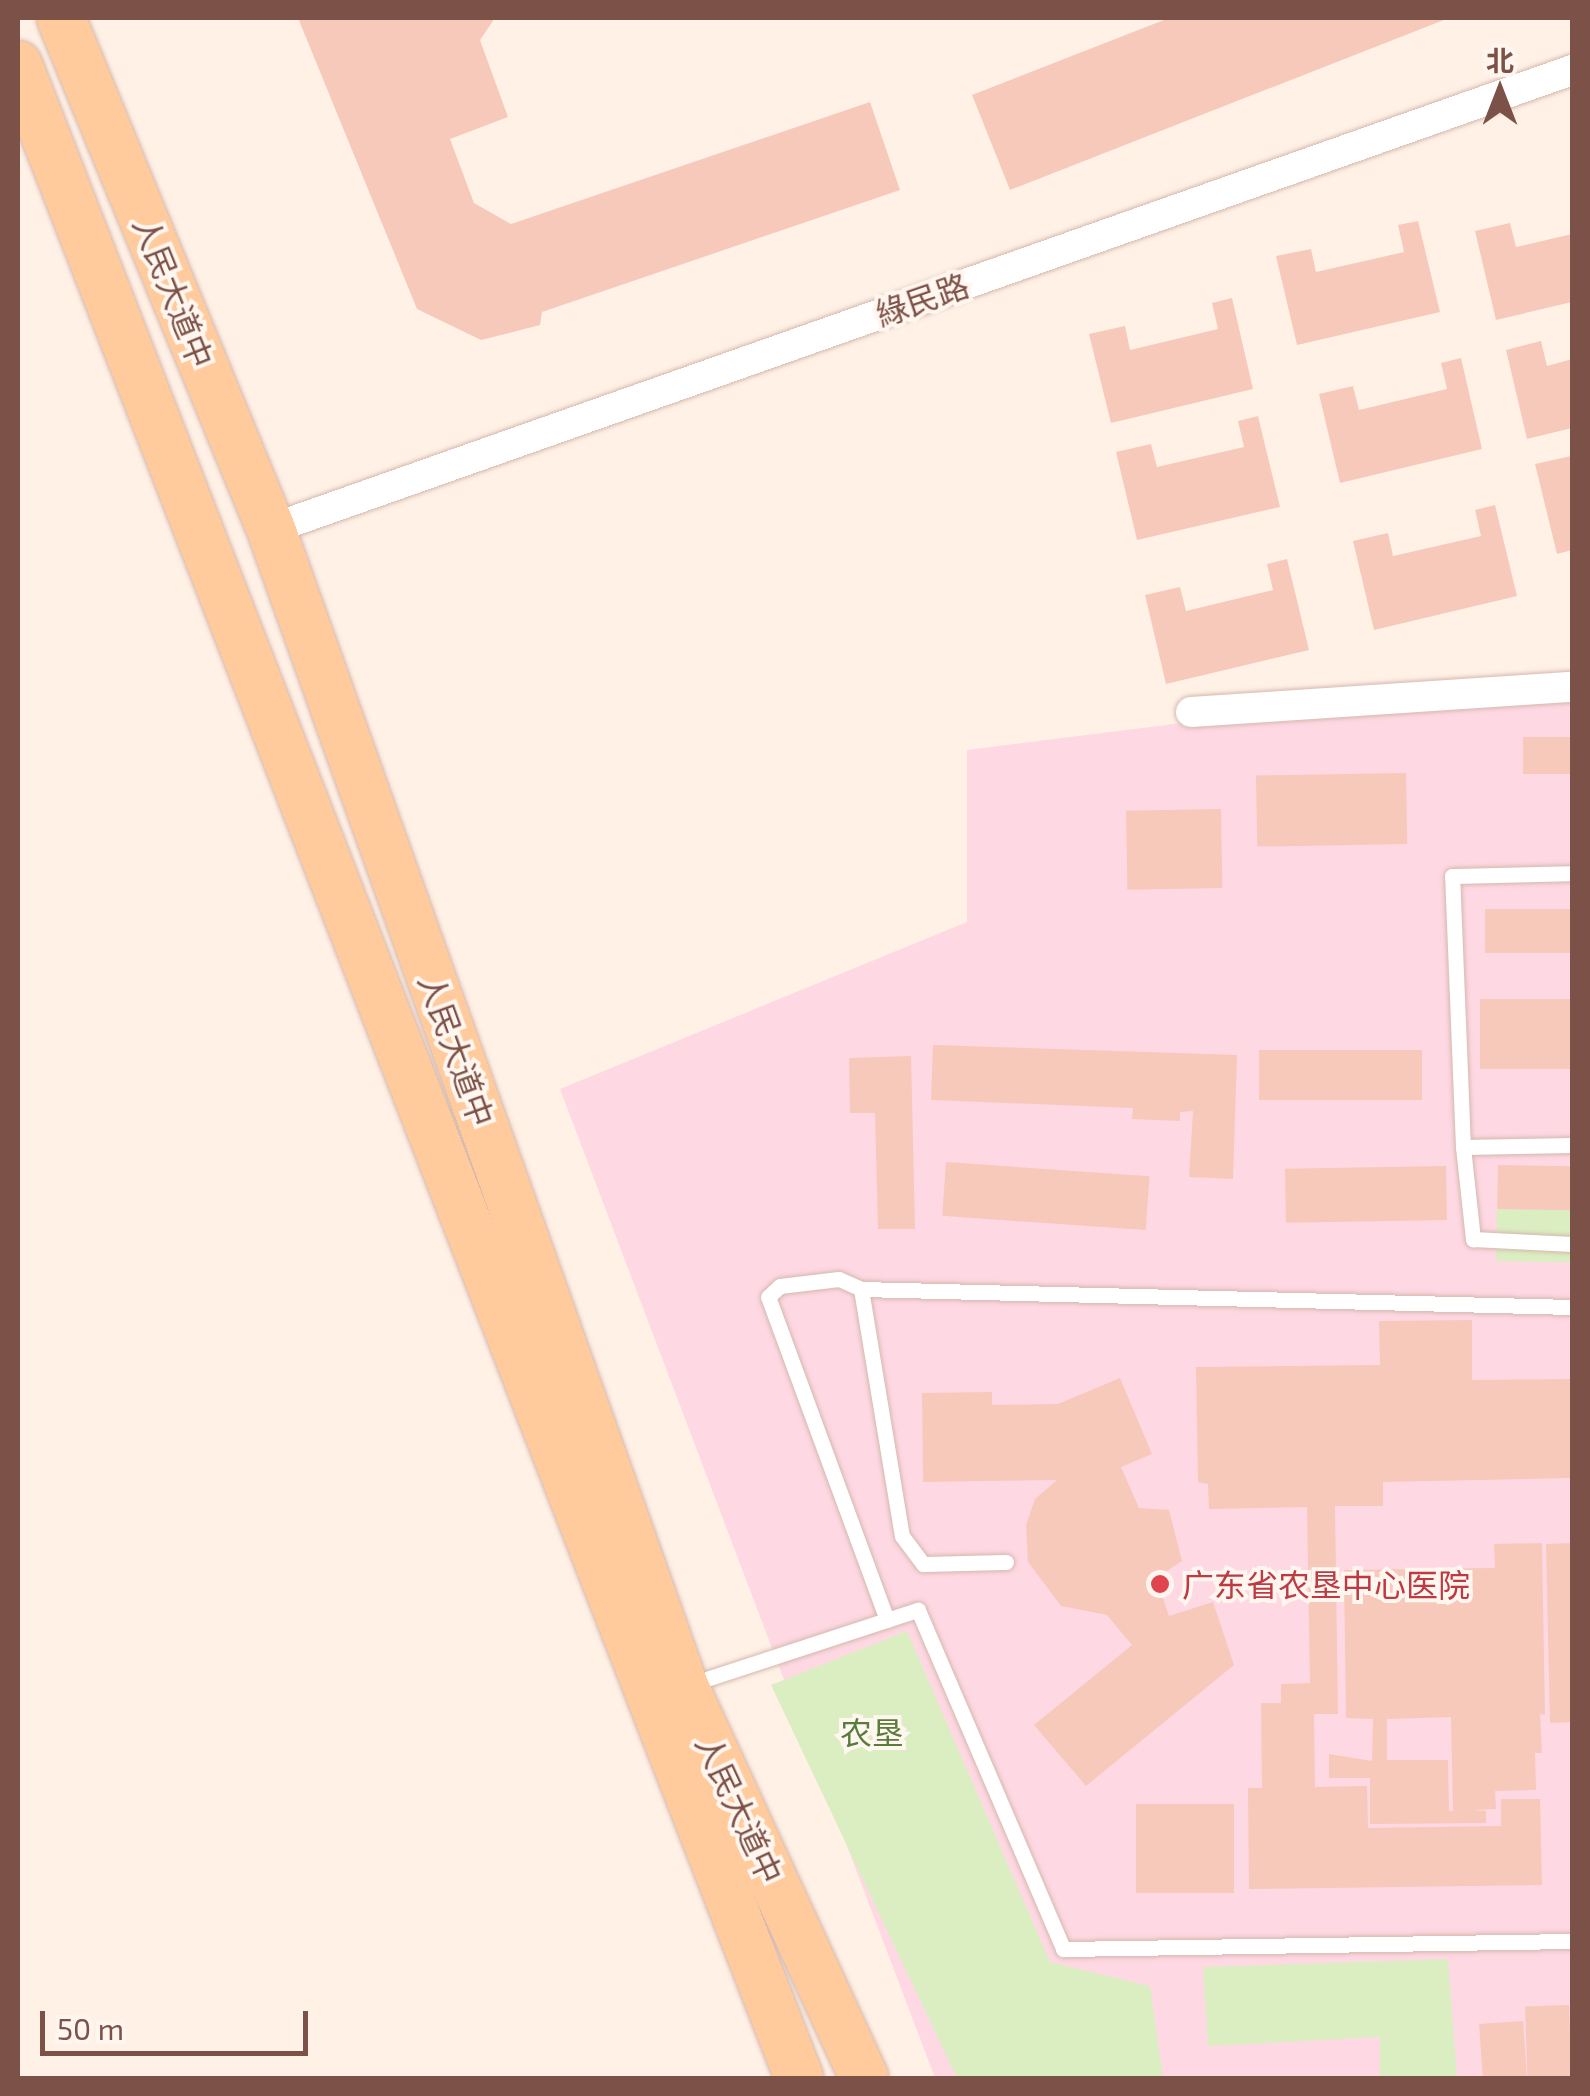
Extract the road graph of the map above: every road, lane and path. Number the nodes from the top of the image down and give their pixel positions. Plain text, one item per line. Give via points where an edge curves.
1 (61, 18) edge
2 (18, 66) edge
3 (1572, 70) edge
4 (271, 529) junction
5 (1572, 687) edge
6 (1191, 712) dead end
7 (1572, 873) edge
8 (1572, 1146) edge
9 (1464, 1147) junction
10 (1572, 1244) edge
11 (861, 1289) junction
12 (1572, 1306) edge
13 (1006, 1562) dead end
14 (886, 1620) junction
15 (684, 1686) junction
16 (1572, 1940) edge
17 (799, 2078) edge
18 (864, 2078) edge

1 - 4 main road, 人民大道中
2 - 17 main road, 人民大道中
3 - 4 street, 綠民路
4 - 15 main road, 人民大道中
5 - 6 street
7 - 9 lane via 1452,876
8 - 9 lane
9 - 10 lane via 1473,1239
11 - 12 lane
11 - 13 lane via 902,1536 923,1564
11 - 14 lane via 839,1279 780,1286 768,1296
14 - 15 lane
14 - 16 lane via 918,1610 1063,1949
15 - 18 main road, 人民大道中

